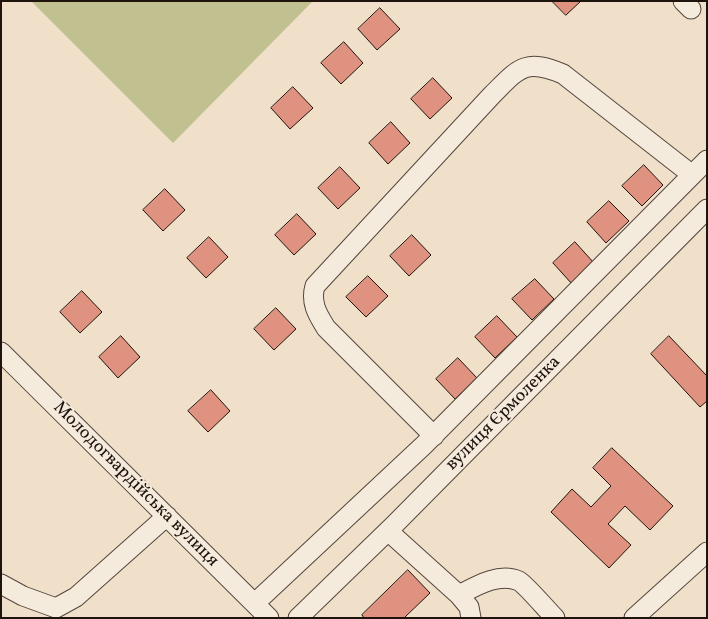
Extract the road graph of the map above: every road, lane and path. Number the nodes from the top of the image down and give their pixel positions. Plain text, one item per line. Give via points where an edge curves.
1 (707, 160) edge
2 (691, 174) junction
3 (707, 208) edge
4 (1, 352) edge
5 (434, 436) junction
6 (167, 516) junction
7 (388, 531) junction
8 (707, 552) edge
9 (1, 584) edge
10 (459, 595) junction
11 (255, 604) junction
12 (269, 618) edge
13 (298, 618) edge
14 (471, 618) edge
15 (555, 618) edge
16 (634, 618) edge

1 - 2 street
2 - 5 street
2 - 5 street via 563,74 542,66 516,71 492,95 315,286 312,296 326,328
3 - 7 street, вулиця Єрмоленка
4 - 6 street, Молодогвардійська вулиця
5 - 11 street
6 - 9 street via 76,596 56,608
6 - 11 street, Молодогвардійська вулиця
7 - 10 street
7 - 13 street, вулиця Єрмоленка
8 - 16 street
10 - 14 street via 469,607
10 - 15 street via 479,584 498,579 519,581
11 - 12 street, Молодогвардійська вулиця

